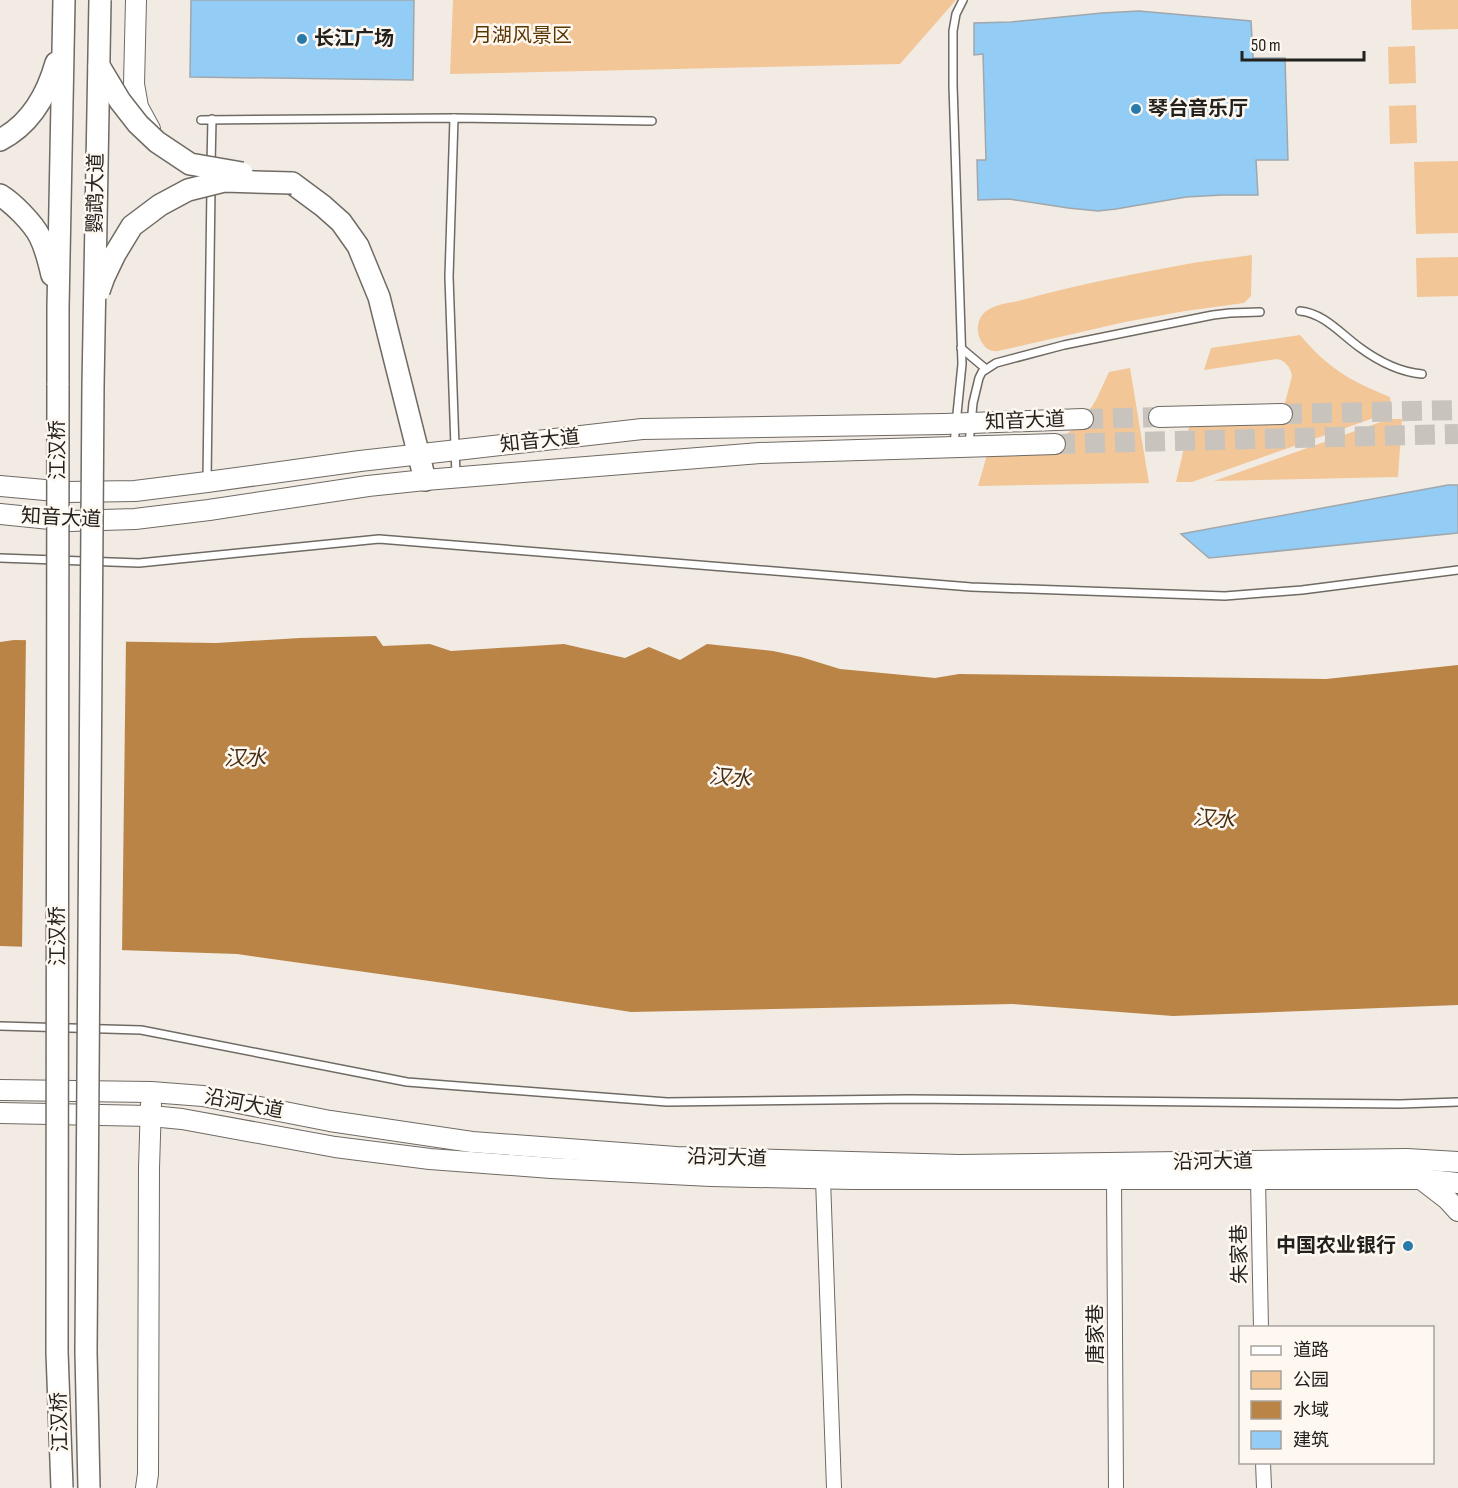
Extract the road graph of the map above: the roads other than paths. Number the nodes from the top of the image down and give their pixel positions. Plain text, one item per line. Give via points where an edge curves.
1 (64, 0) edge
2 (100, 0) edge
3 (135, 0) edge
4 (963, 0) edge
5 (63, 39) junction
6 (98, 66) junction
7 (454, 118) junction
8 (212, 119) junction
9 (201, 120) dead end
10 (652, 121) dead end
11 (0, 140) edge
12 (157, 142) junction
13 (292, 183) junction
14 (0, 195) edge
15 (94, 306) junction
16 (58, 308) junction
17 (1300, 311) dead end
18 (1260, 312) dead end
19 (962, 348) junction
20 (986, 369) junction
21 (1422, 374) dead end
22 (58, 385) joint
23 (93, 386) joint
24 (1282, 414) tunnel mouth
25 (1159, 417) tunnel mouth
26 (1083, 419) tunnel mouth
27 (963, 423) junction
28 (1055, 444) tunnel mouth
29 (961, 447) junction
30 (455, 450) junction
31 (418, 454) junction
32 (456, 477) junction
33 (425, 480) junction
34 (207, 482) junction
35 (0, 486) edge
36 (0, 514) edge
37 (0, 558) edge
38 (1458, 570) edge
39 (0, 1026) edge
40 (0, 1090) edge
41 (152, 1092) junction
42 (1458, 1102) edge
43 (0, 1113) edge
44 (151, 1116) junction
45 (1458, 1162) edge
46 (823, 1179) junction
47 (1114, 1179) junction
48 (1258, 1179) junction
49 (1421, 1179) junction
50 (1458, 1184) edge
51 (1458, 1212) edge
52 (1261, 1326) edge
53 (1263, 1464) edge
54 (62, 1488) edge
55 (89, 1488) edge
56 (146, 1488) edge
57 (834, 1488) edge
58 (1116, 1488) edge
59 (1264, 1488) edge

1 - 5 main road, 鹦鹉大道
2 - 6 main road, 鹦鹉大道, bridge
3 - 12 main road via 138,107
4 - 19 lane via 953,32
5 - 11 main road via 51,83 33,114
5 - 16 main road, 鹦鹉大道
6 - 12 main road, bridge via 138,124
6 - 15 main road, 鹦鹉大道, bridge
7 - 8 lane
7 - 10 lane
7 - 30 lane via 449,278
8 - 9 lane
8 - 34 lane
12 - 13 main road, bridge via 190,164
13 - 15 main road, bridge via 224,181 188,190 160,205 132,225 104,277
13 - 31 main road via 341,222 358,246 379,297
14 - 16 main road via 40,236
15 - 23 main road, 鹦鹉大道, bridge
16 - 22 main road, 鹦鹉大道
17 - 21 lane via 1316,315 1378,360
18 - 20 lane via 1230,313 1138,330 996,363
19 - 20 lane
19 - 27 lane
20 - 27 lane
22 - 54 main road, 江汉桥, bridge via 57,1352
23 - 55 main road, 江汉桥, bridge
24 - 25 main road
26 - 27 main road, 知音大道
27 - 29 lane
27 - 29 lane
27 - 30 main road, 知音大道 via 642,429
28 - 29 main road, 知音大道
29 - 32 main road, 知音大道 via 760,453
30 - 31 main road, 知音大道
30 - 32 lane
31 - 33 main road
31 - 34 main road, 知音大道
32 - 33 main road, 知音大道
33 - 36 main road, 知音大道 via 135,519 70,521
34 - 35 main road, 知音大道 via 99,492
37 - 38 lane via 139,563 379,539 971,587 1225,596
39 - 42 lane via 141,1030 407,1082 667,1102
40 - 41 main road, 沿河大道
41 - 44 main road
41 - 45 main road, 沿河大道 via 203,1096 330,1121 472,1142 676,1157 959,1165 1407,1159
43 - 44 main road, 沿河大道
44 - 46 main road, 沿河大道 via 430,1159 597,1171
44 - 56 main road
46 - 47 main road, 沿河大道
46 - 57 street
47 - 48 main road, 沿河大道
47 - 58 street, 唐家巷
48 - 49 main road, 沿河大道
48 - 52 street, 朱家巷
49 - 50 main road, 沿河大道
49 - 51 main road
53 - 59 street

